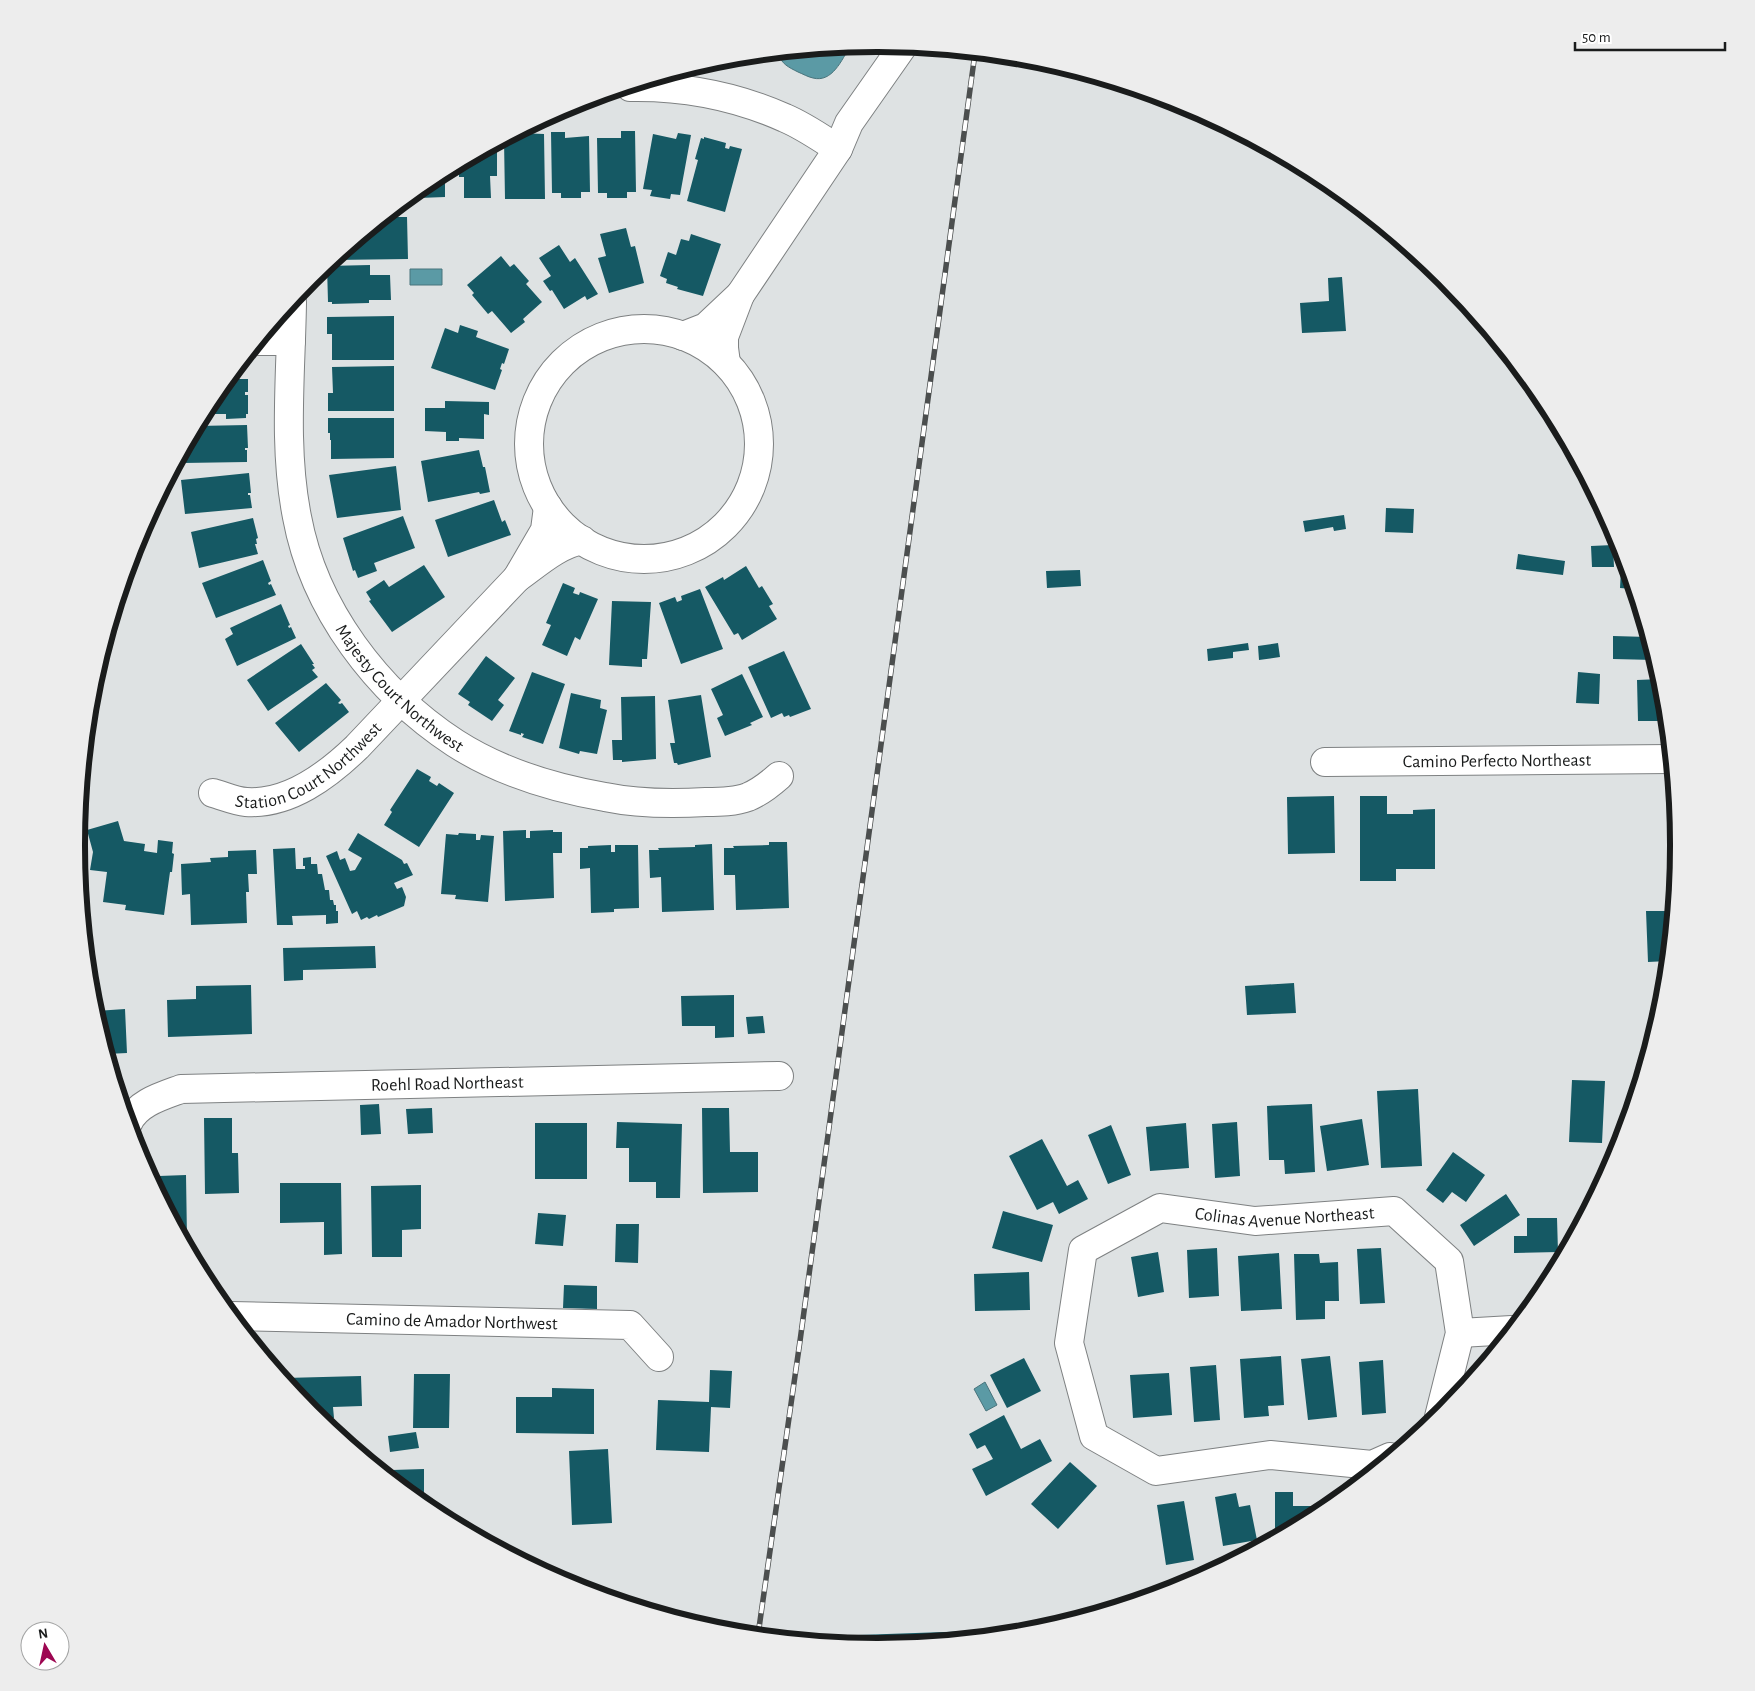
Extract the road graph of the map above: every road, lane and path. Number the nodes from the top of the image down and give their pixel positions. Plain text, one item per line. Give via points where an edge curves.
1 (898, 53) edge
2 (910, 53) edge
3 (652, 86) edge
4 (838, 149) junction
5 (740, 296) junction
6 (292, 312) edge
7 (683, 336) junction
8 (266, 341) edge
9 (291, 341) junction
10 (726, 363) junction
11 (548, 507) junction
12 (582, 540) junction
13 (517, 578) junction
14 (401, 700) junction
15 (1666, 759) edge
16 (1325, 762) dead end
17 (779, 776) dead end
18 (213, 793) dead end
19 (779, 1076) dead end
20 (132, 1113) edge
21 (240, 1316) edge
22 (1505, 1330) edge
23 (1460, 1333) junction
24 (659, 1357) dead end
25 (1443, 1401) edge
26 (1372, 1465) edge

1 - 4 street via 849,123
2 - 4 street via 904,70 862,130
3 - 4 street via 734,99 786,118
4 - 5 street
5 - 7 street via 706,327
5 - 10 street via 724,337
6 - 9 street, Majesty Court Northwest
7 - 10 street via 706,347
7 - 11 street via 633,329 607,335 564,361 547,381 536,404 530,428 529,454 534,479
8 - 9 street
9 - 14 street, Majesty Court Northwest via 290,461 297,519 305,547 327,604 346,636
10 - 12 street via 747,394 758,429 758,457 752,484 733,516 697,545 653,558 616,555
11 - 12 street via 561,524
11 - 13 street, Station Court Northwest via 545,530
12 - 13 street, Station Court Northwest via 560,548
13 - 14 street, Station Court Northwest
14 - 17 street, Majesty Court Northwest via 450,740 490,762 521,776 591,795 663,804 730,801 747,797
14 - 18 street, Station Court Northwest via 342,762 306,787 284,797 261,802 246,802
15 - 16 street, Camino Perfecto Northeast
19 - 20 street, Roehl Road Northeast via 182,1089 156,1097
21 - 24 street, Camino de Amador Northwest via 630,1324
22 - 23 street
23 - 25 street
23 - 26 street, Colinas Avenue Northeast via 1449,1261 1394,1211 1255,1221 1160,1208 1083,1250 1069,1343 1094,1436 1156,1471 1270,1456

